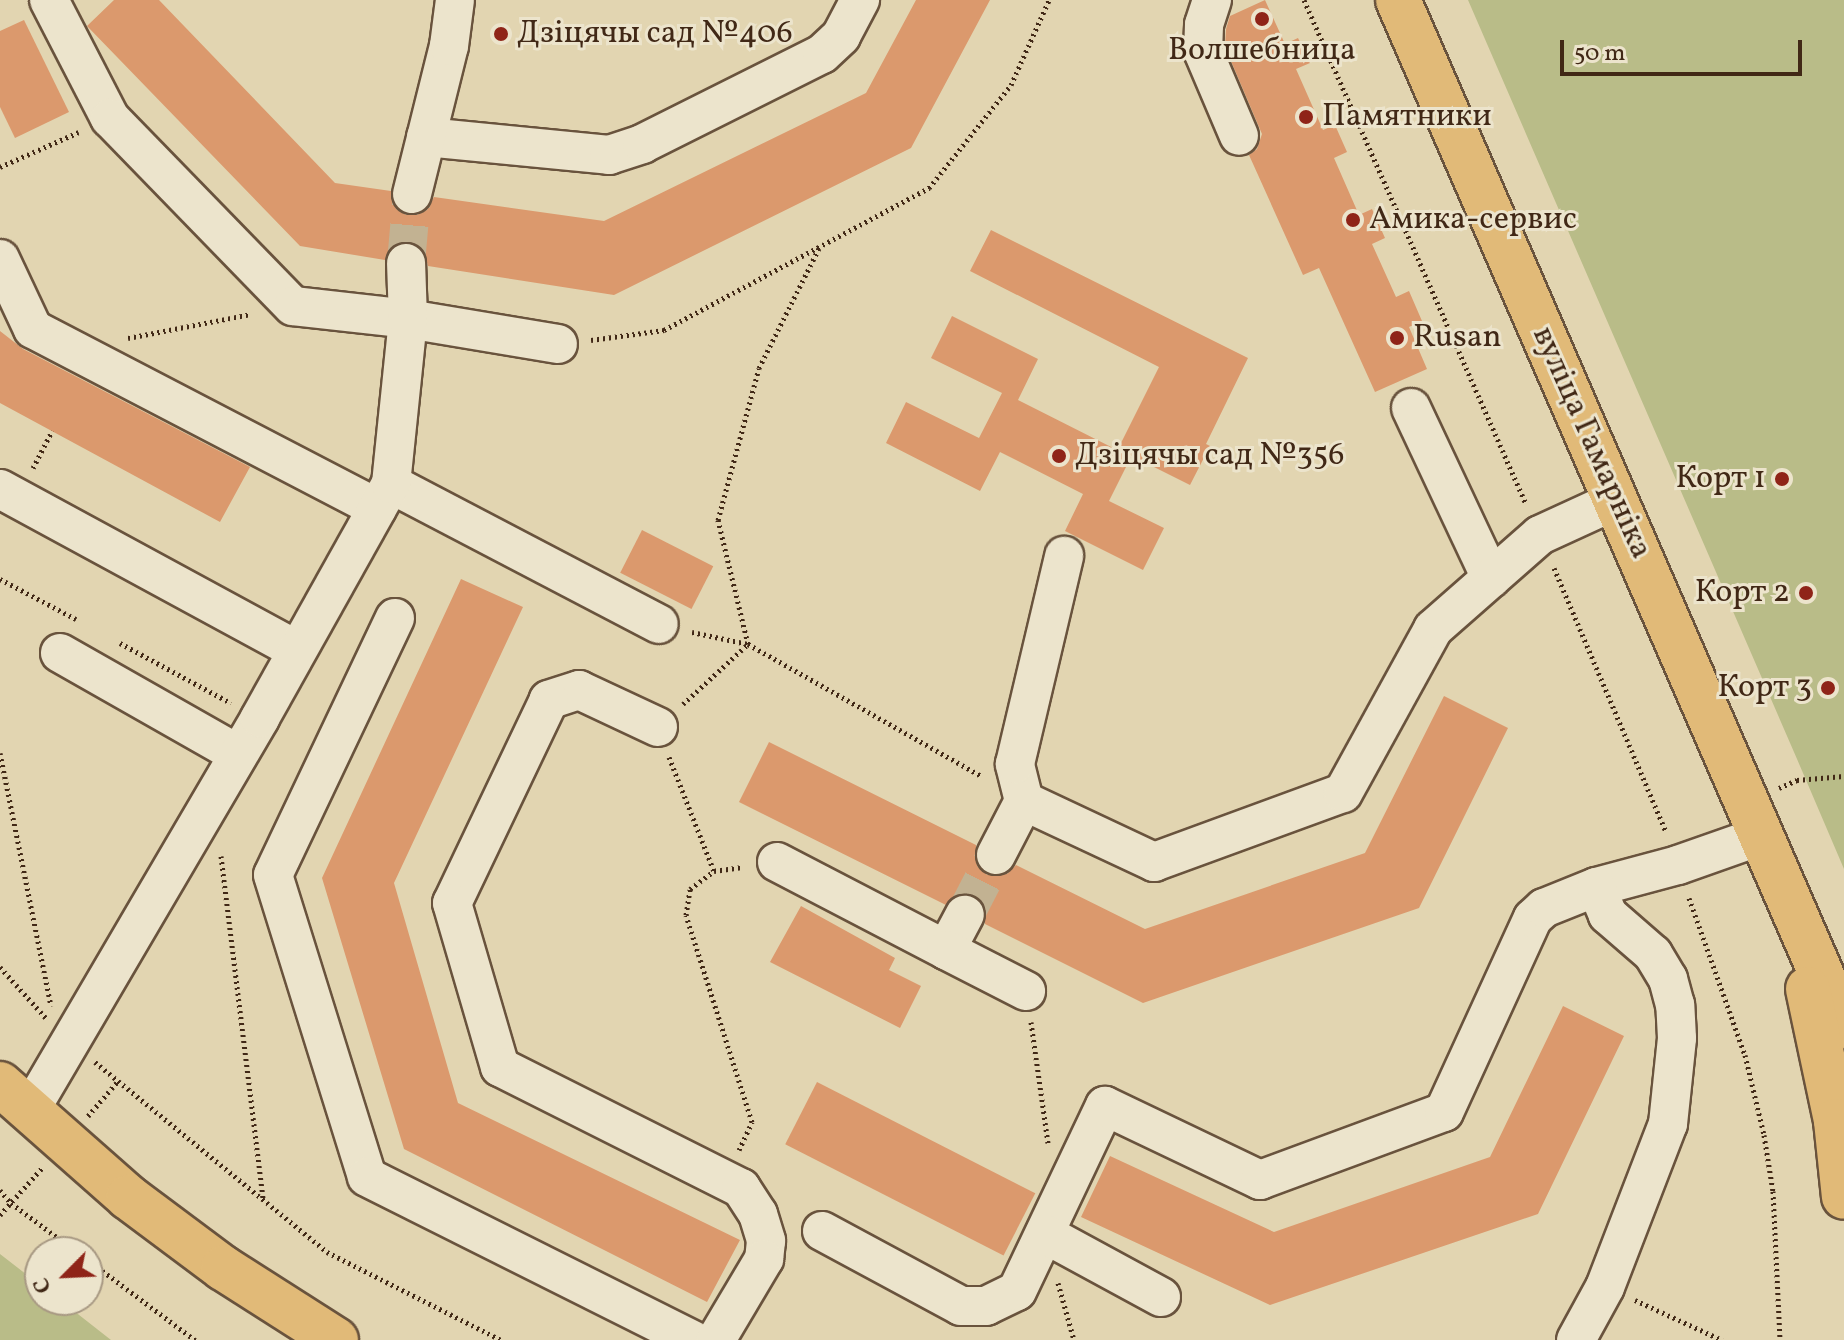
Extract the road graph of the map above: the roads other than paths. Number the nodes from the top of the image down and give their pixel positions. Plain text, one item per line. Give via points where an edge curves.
1 (49, 0) edge
2 (455, 0) edge
3 (860, 0) edge
4 (1212, 0) edge
5 (1398, 0) edge
6 (1239, 136) dead end
7 (426, 137) junction
8 (412, 194) tunnel mouth
9 (0, 259) edge
10 (406, 263) tunnel mouth
11 (408, 319) junction
12 (558, 344) road end
13 (1411, 408) dead end
14 (0, 489) edge
15 (384, 496) junction
16 (1616, 500) junction
17 (1064, 556) dead end
18 (1491, 578) junction
19 (395, 618) dead end
20 (659, 624) road end
21 (71, 638) road end
22 (297, 650) junction
23 (658, 727) road end
24 (238, 754) junction
25 (1024, 801) junction
26 (1763, 835) junction
27 (996, 855) tunnel mouth
28 (777, 862) road end
29 (1783, 885) junction
30 (1596, 887) junction
31 (965, 915) tunnel mouth
32 (946, 950) junction
33 (1026, 991) dead end
34 (1844, 1026) edge
35 (15, 1098) edge
36 (1844, 1197) edge
37 (822, 1231) dead end
38 (1045, 1234) junction
39 (1161, 1297) dead end
40 (336, 1340) edge
41 (693, 1340) edge
42 (716, 1340) edge
43 (1576, 1340) edge

1 - 11 lane via 110,118 293,306
2 - 7 lane
3 - 7 lane via 841,36 822,54 642,144 609,155
4 - 6 lane via 1203,51
5 - 16 main road, вуліца Гамарніка
7 - 8 lane
9 - 15 lane via 33,329
10 - 11 lane
11 - 12 lane
11 - 15 lane
13 - 18 lane
14 - 22 lane
15 - 20 lane
15 - 22 lane
16 - 18 lane via 1540,535
16 - 26 main road, вуліца Гамарніка
17 - 25 lane via 1015,764
18 - 25 lane via 1433,629 1343,793 1154,862
19 - 41 lane via 273,875 367,1177
21 - 24 lane
22 - 24 lane
23 - 42 lane via 579,690 549,700 452,903 500,1067 741,1188 758,1214 766,1241 764,1259
24 - 35 lane via 70,1042
25 - 27 lane
26 - 29 main road, вуліца Гамарніка
26 - 30 lane
28 - 32 lane
29 - 34 main road, вуліца Гамарніка
29 - 36 main road, вуліца Гамарніка via 1830,1092
30 - 38 lane via 1544,908 1533,918 1444,1112 1260,1180 1105,1106
30 - 43 lane via 1608,915 1653,954 1668,979 1677,1038 1668,1124 1605,1287
31 - 32 lane
32 - 33 lane
35 - 40 main road via 128,1197 223,1268
37 - 38 lane via 961,1306 986,1306 1017,1291
38 - 39 lane

